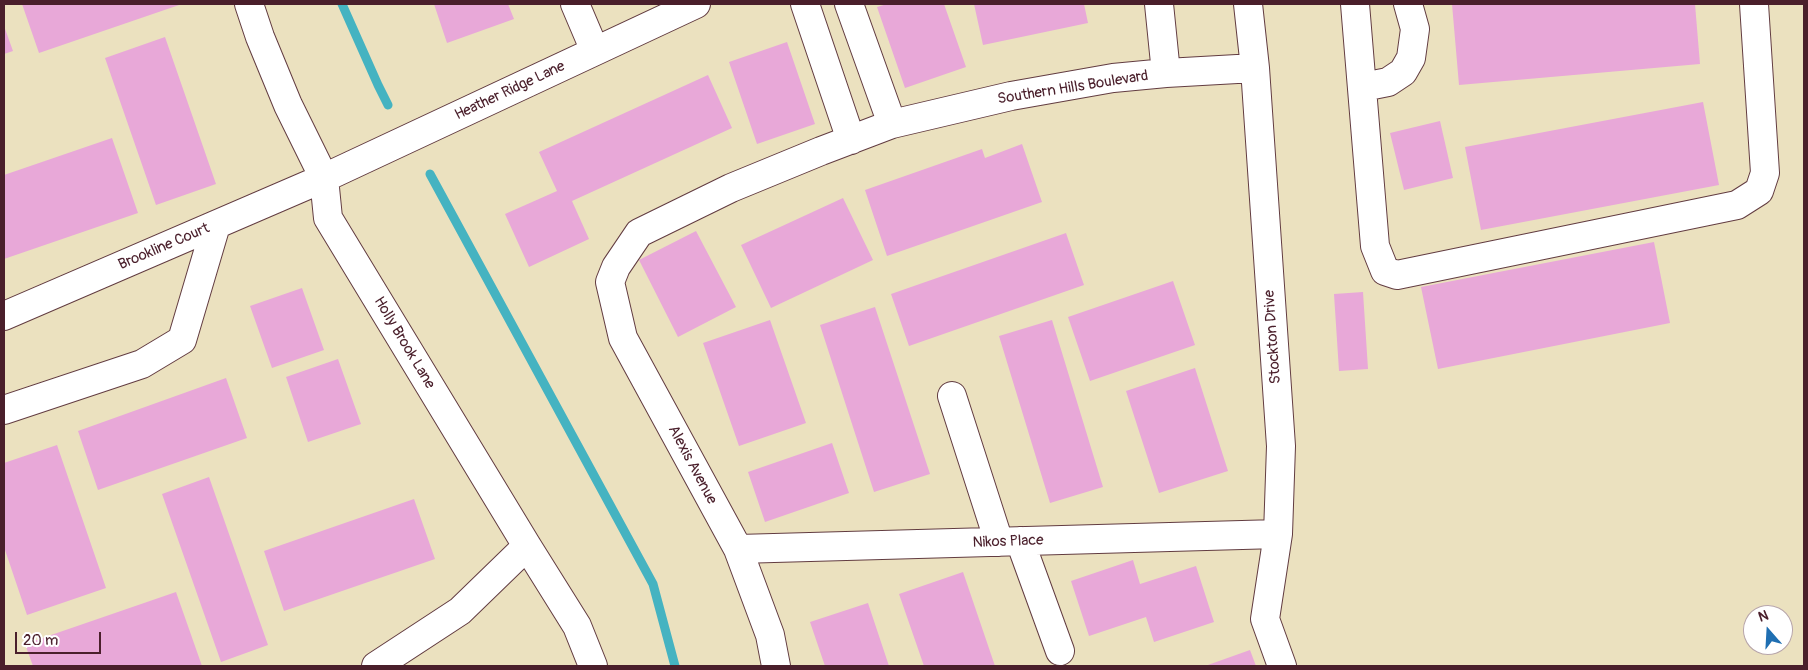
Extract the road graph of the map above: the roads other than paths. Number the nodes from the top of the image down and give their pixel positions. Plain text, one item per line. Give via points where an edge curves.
1 (249, 4) edge
2 (576, 4) edge
3 (696, 4) edge
4 (805, 4) edge
5 (849, 4) edge
6 (1159, 4) edge
7 (1248, 4) edge
8 (1355, 4) edge
9 (1408, 4) edge
10 (1754, 4) edge
11 (595, 51) junction
12 (1255, 68) junction
13 (1166, 73) junction
14 (1363, 88) junction
15 (892, 124) junction
16 (851, 140) junction
17 (324, 178) junction
18 (216, 225) junction
19 (616, 267) joint
20 (4, 316) edge
21 (952, 396) dead end
22 (4, 410) edge
23 (1278, 534) junction
24 (1010, 542) junction
25 (527, 546) junction
26 (738, 550) junction
27 (1060, 651) dead end
28 (376, 666) edge
29 (594, 666) edge
30 (776, 666) edge
31 (1282, 666) edge

1 - 17 street, Holly Brook Lane via 288,105
2 - 11 street
3 - 11 street, Heather Ridge Lane
4 - 16 street
5 - 15 street
6 - 13 street
7 - 12 street, Stockton Drive
8 - 14 street
9 - 14 street via 1414,29 1411,58 1403,72 1388,82
10 - 14 street via 1765,173 1759,191 1737,205 1397,275 1385,271 1375,246
11 - 17 street, Heather Ridge Lane
12 - 13 street, Southern Hills Boulevard
12 - 23 street, Stockton Drive via 1281,446
13 - 15 street, Southern Hills Boulevard via 1113,78
15 - 16 street, Southern Hills Boulevard
16 - 19 street, Southern Hills Boulevard via 730,188 639,233
17 - 18 street, Brookline Court
17 - 25 street, Holly Brook Lane via 328,218
18 - 20 street, Brookline Court
18 - 22 street via 182,340 142,364
19 - 26 street, Alexis Avenue via 610,282 623,338
21 - 24 street
23 - 24 street, Nikos Place
23 - 31 street, Stockton Drive via 1266,620
24 - 26 street, Nikos Place
24 - 27 street
25 - 28 street via 460,611
25 - 29 street, Holly Brook Lane via 577,626
26 - 30 street, Alexis Avenue via 770,635

